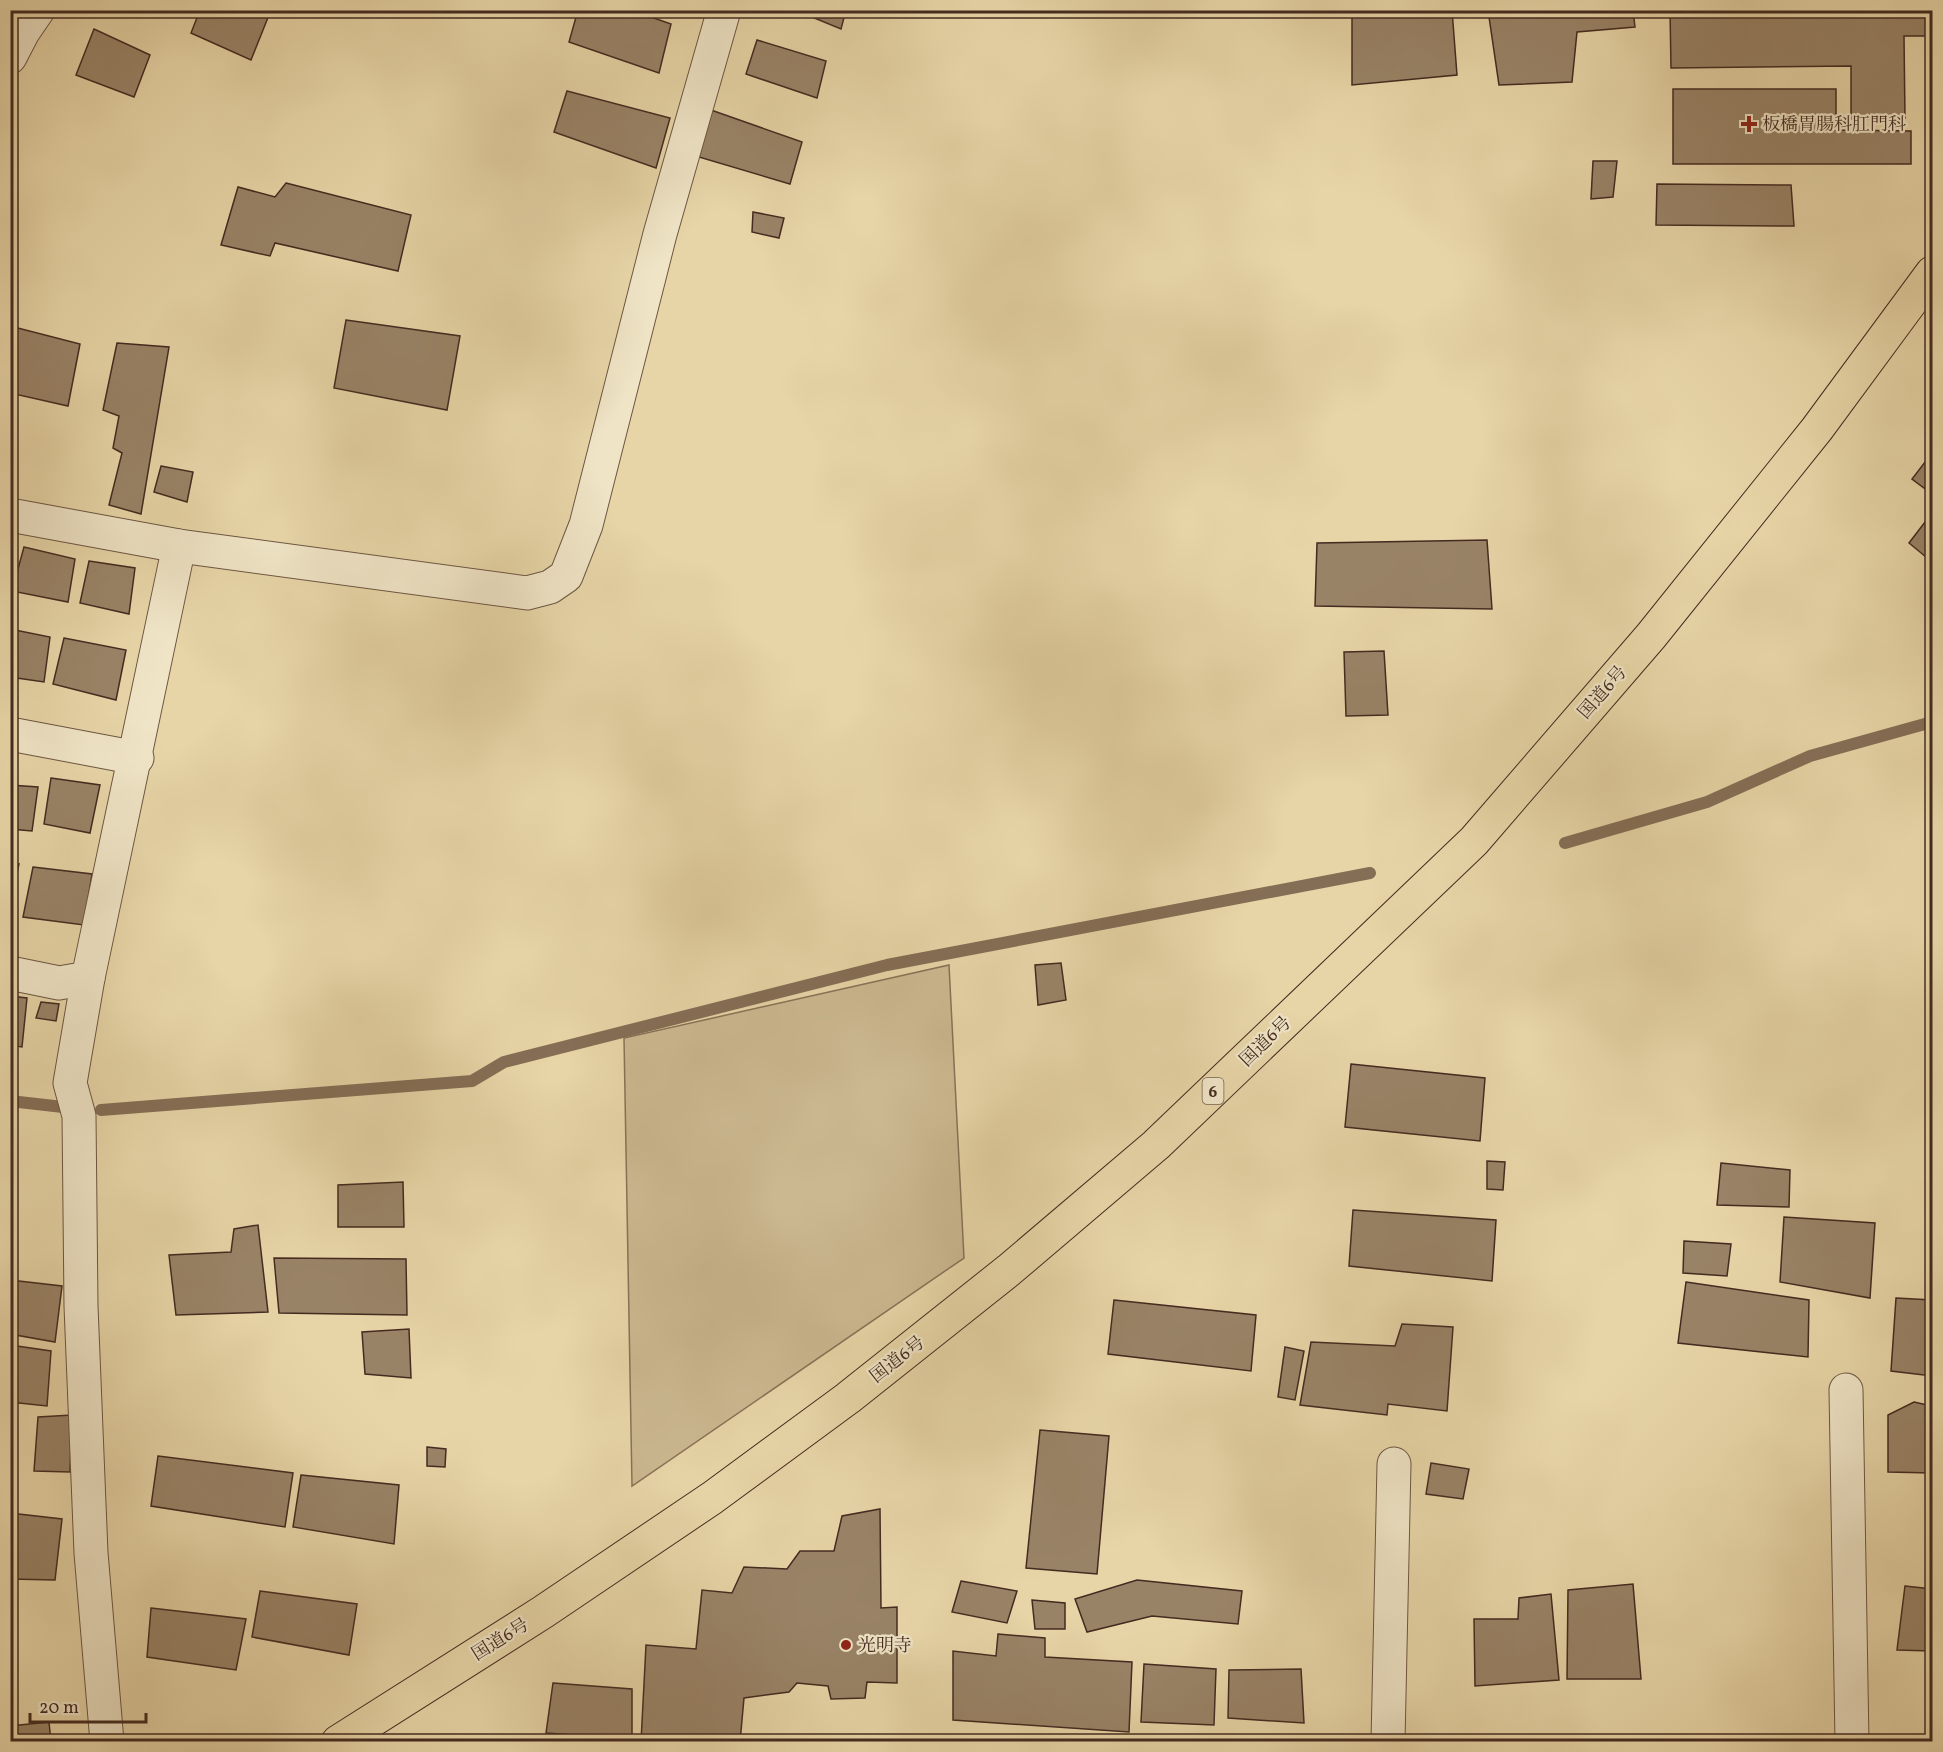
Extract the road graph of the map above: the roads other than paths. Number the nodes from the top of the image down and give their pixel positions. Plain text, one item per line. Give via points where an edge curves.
1 (38, 10) edge
2 (724, 10) edge
3 (10, 57) edge
4 (1932, 273) edge
5 (10, 515) edge
6 (179, 546) junction
7 (10, 735) edge
8 (137, 758) junction
9 (10, 973) edge
10 (88, 978) junction
11 (1846, 1390) dead end
12 (1394, 1464) dead end
13 (107, 1742) edge
14 (338, 1742) edge
15 (1388, 1742) edge
16 (1852, 1742) edge

1 - 3 street
2 - 6 street via 660,234 586,525 566,576 550,587 526,593
4 - 14 highway, 国道6号 / 6 via 1817,429 1651,636 1474,842 1156,1145 982,1292 712,1498 543,1612
5 - 6 street
6 - 8 street
7 - 8 street
8 - 10 street
9 - 10 street via 58,983
10 - 13 street via 70,1083 79,1116 81,1306 91,1553
11 - 16 street
12 - 15 street

